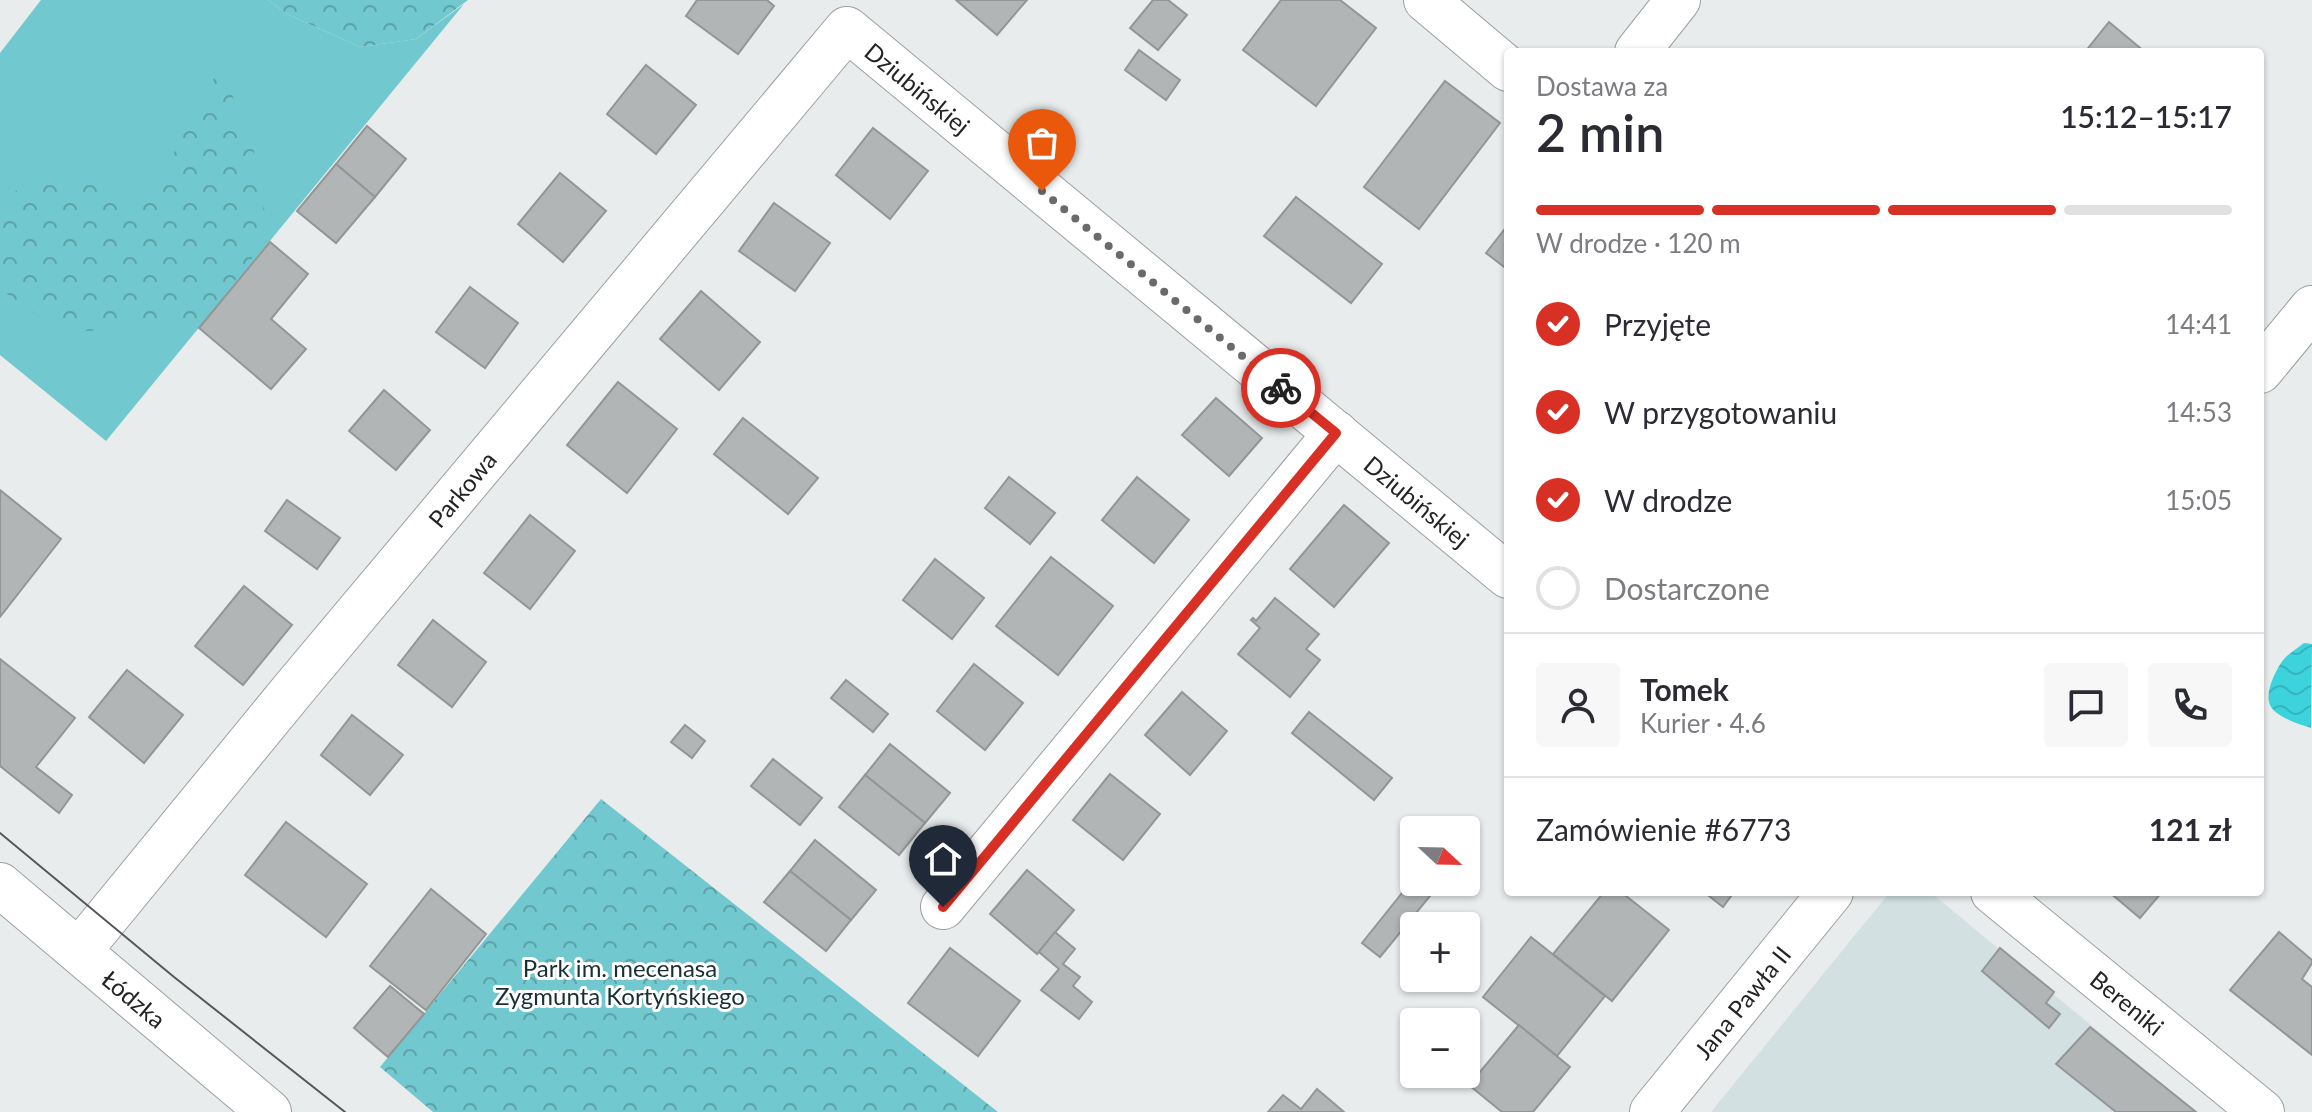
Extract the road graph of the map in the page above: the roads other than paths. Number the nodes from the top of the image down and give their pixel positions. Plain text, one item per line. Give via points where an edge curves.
1 (1426, 0) edge
2 (1678, 0) edge
3 (847, 29) joint
4 (1640, 48) edge
5 (1504, 66) edge
6 (2312, 308) edge
7 (2264, 366) edge
8 (1336, 433) junction
9 (1504, 573) edge
10 (0, 885) edge
11 (1828, 896) edge
12 (1998, 896) edge
13 (943, 907) dead end
14 (79, 951) junction
15 (269, 1112) edge
16 (1652, 1112) edge
17 (2262, 1112) edge

1 - 5 street
2 - 4 street
3 - 8 street, Dziubińskiej
3 - 14 street, Parkowa
6 - 7 street
8 - 9 street, Dziubińskiej
8 - 13 street
10 - 14 street, Łódzka
11 - 16 street, Jana Pawła II
12 - 17 street, Bereniki
14 - 15 street, Łódzka

